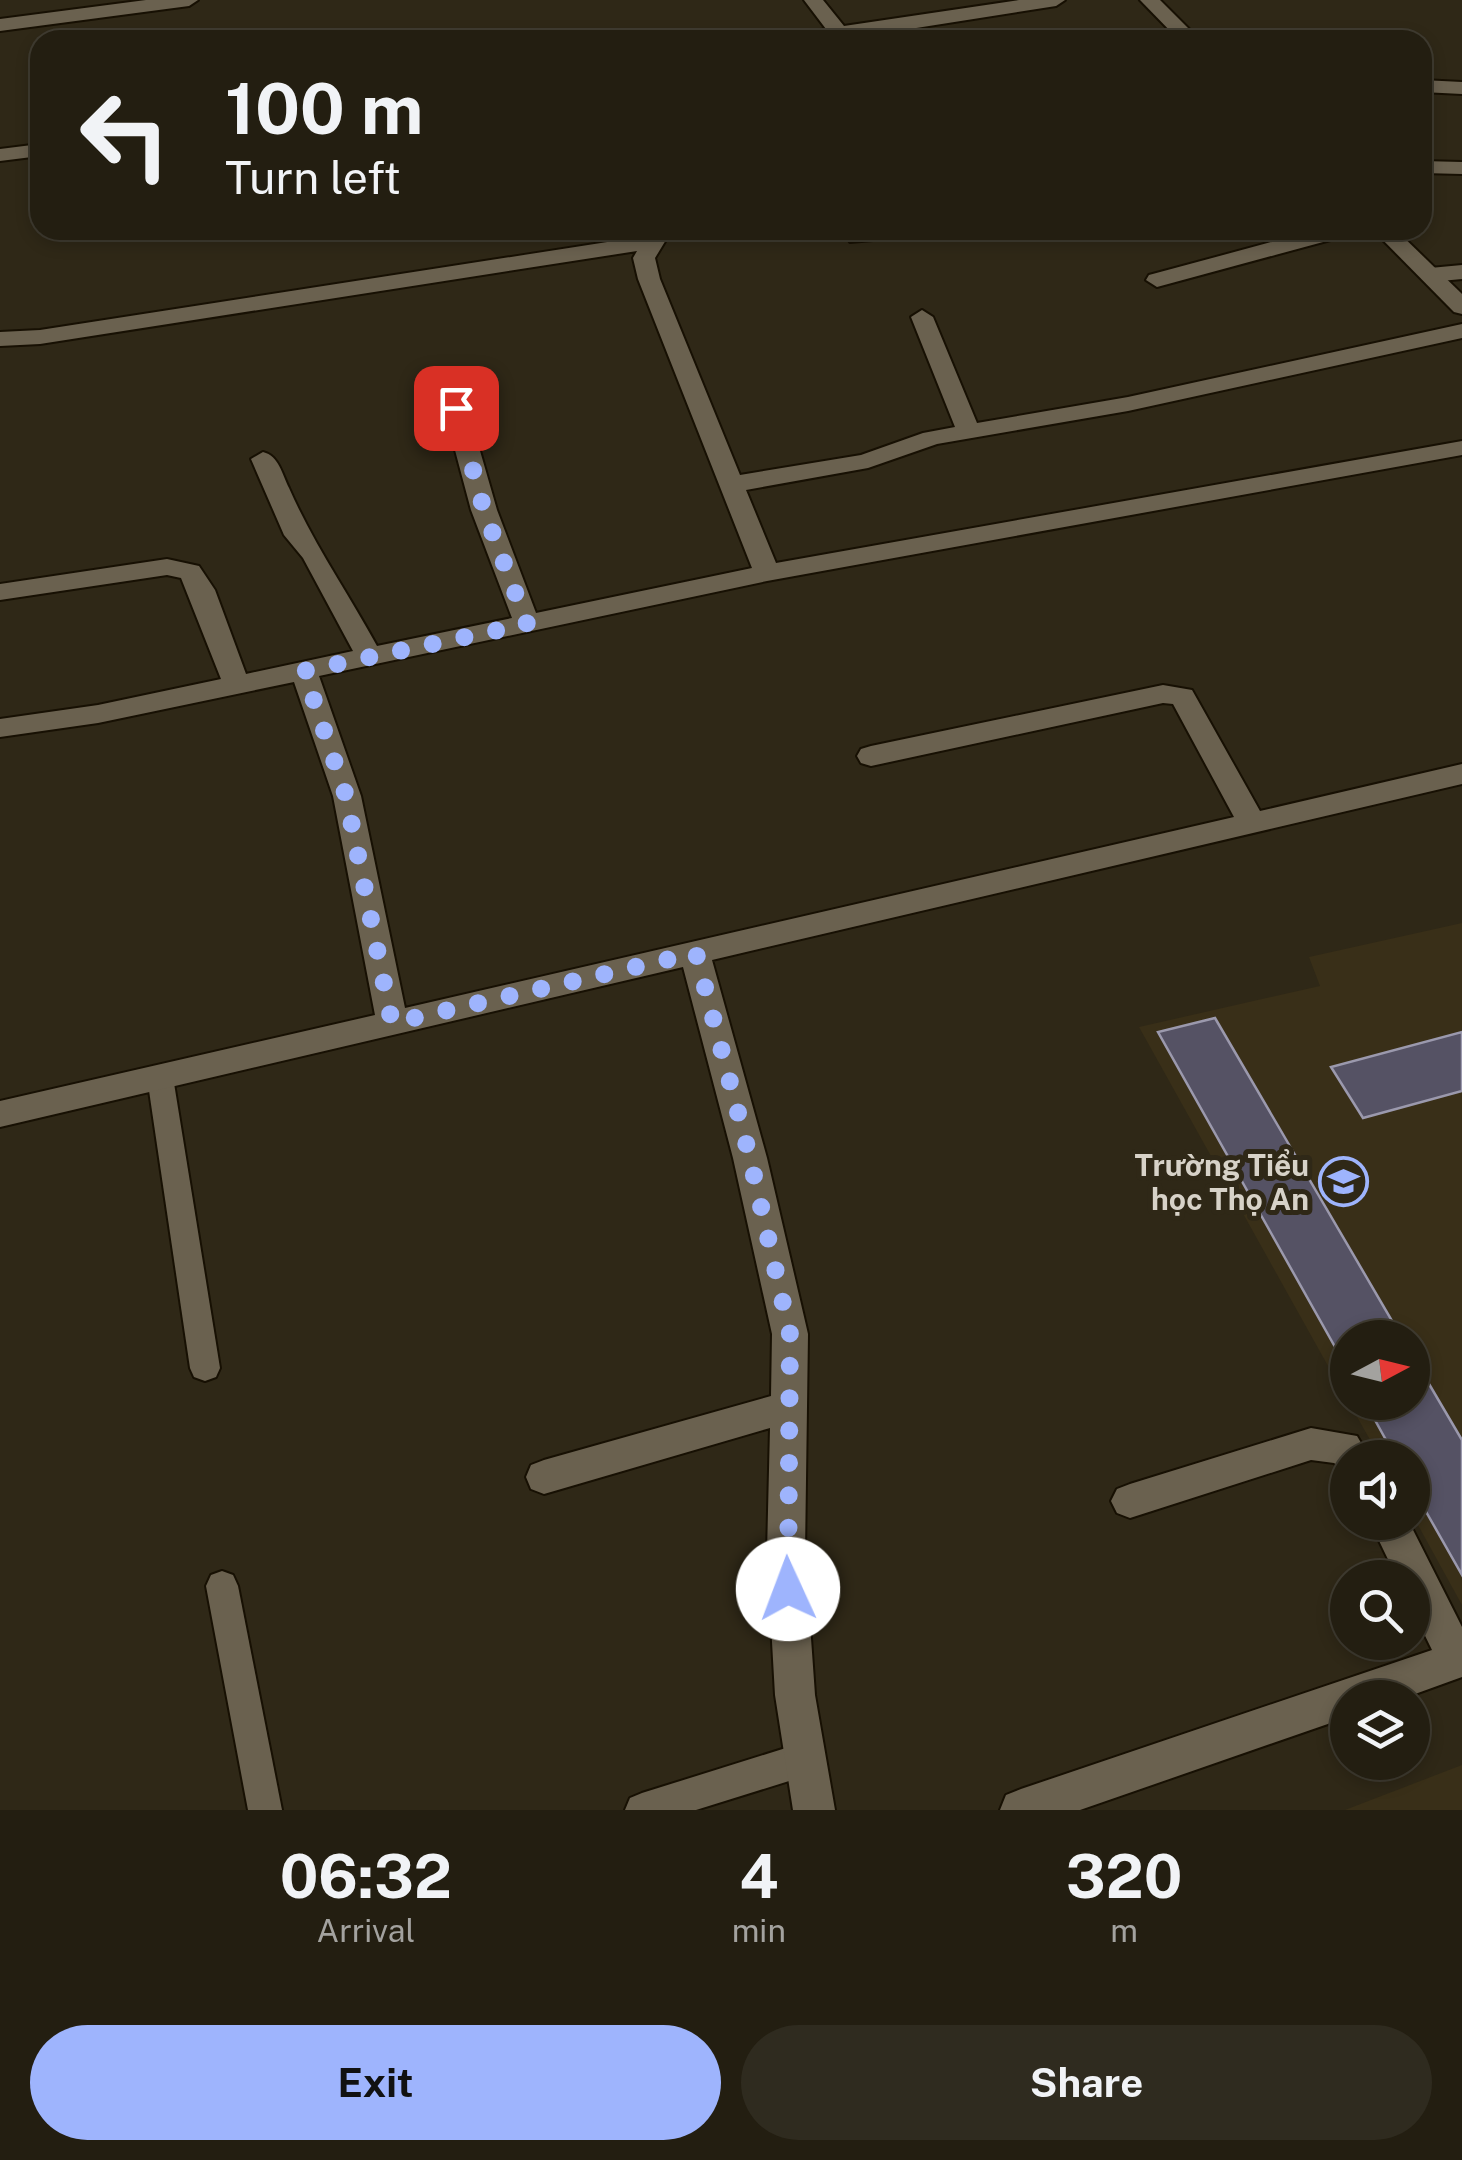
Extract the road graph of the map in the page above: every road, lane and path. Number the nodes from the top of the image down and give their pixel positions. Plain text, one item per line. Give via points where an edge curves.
1 (189, 0) edge
2 (814, 0) edge
3 (1056, 0) edge
4 (1150, 0) edge
5 (0, 25) edge
6 (907, 25) junction
7 (837, 30) edge
8 (870, 30) edge
9 (914, 30) edge
10 (1180, 30) edge
11 (1432, 86) edge
12 (1462, 88) edge
13 (30, 152) edge
14 (0, 156) edge
15 (1432, 167) edge
16 (1462, 168) edge
17 (632, 240) edge
18 (654, 240) edge
19 (1305, 240) edge
20 (1394, 240) edge
21 (1462, 272) edge
22 (1430, 276) junction
23 (1157, 280) dead end
24 (1462, 308) edge
25 (922, 317) dead end
26 (1462, 331) edge
27 (0, 339) edge
28 (456, 408) dead end
29 (968, 430) junction
30 (1462, 448) edge
31 (264, 459) dead end
32 (732, 484) junction
33 (767, 573) junction
34 (0, 592) edge
35 (527, 624) junction
36 (370, 657) junction
37 (304, 671) junction
38 (237, 685) junction
39 (0, 728) edge
40 (871, 756) dead end
41 (1462, 774) edge
42 (1252, 824) junction
43 (696, 953) junction
44 (392, 1023) junction
45 (160, 1077) junction
46 (0, 1114) edge
47 (205, 1368) dead end
48 (788, 1408) junction
49 (1330, 1446) edge
50 (544, 1477) dead end
51 (1130, 1500) dead end
52 (1398, 1540) edge
53 (222, 1586) dead end
54 (1460, 1659) edge
55 (1400, 1680) edge
56 (1330, 1704) edge
57 (805, 1759) junction
58 (265, 1810) edge
59 (642, 1810) edge
60 (814, 1810) edge
61 (1020, 1810) edge

1 - 5 street
2 - 7 street
3 - 6 street
4 - 10 street
6 - 8 street
6 - 9 street
11 - 12 street
13 - 14 street
15 - 16 street
17 - 27 street
18 - 32 street via 644,258 649,279
19 - 23 street
20 - 22 street
21 - 22 street
22 - 24 street
25 - 29 street
26 - 29 street via 1128,404
28 - 35 street via 484,510
29 - 32 street via 868,460
30 - 33 street
31 - 36 street via 298,535
32 - 33 street
33 - 35 street
34 - 38 street via 168,567 190,572
35 - 36 street
36 - 37 street
37 - 38 street
37 - 44 street via 346,796
38 - 39 street
40 - 42 street via 1163,694 1182,696
41 - 42 street
42 - 43 street
43 - 44 street
43 - 48 street via 790,1334
44 - 45 street
45 - 46 street
45 - 47 lane
48 - 50 street
48 - 57 street via 786,1553
49 - 51 street via 1311,1444
52 - 54 street
53 - 58 lane
54 - 55 street
56 - 61 street
57 - 59 lane
57 - 60 street

